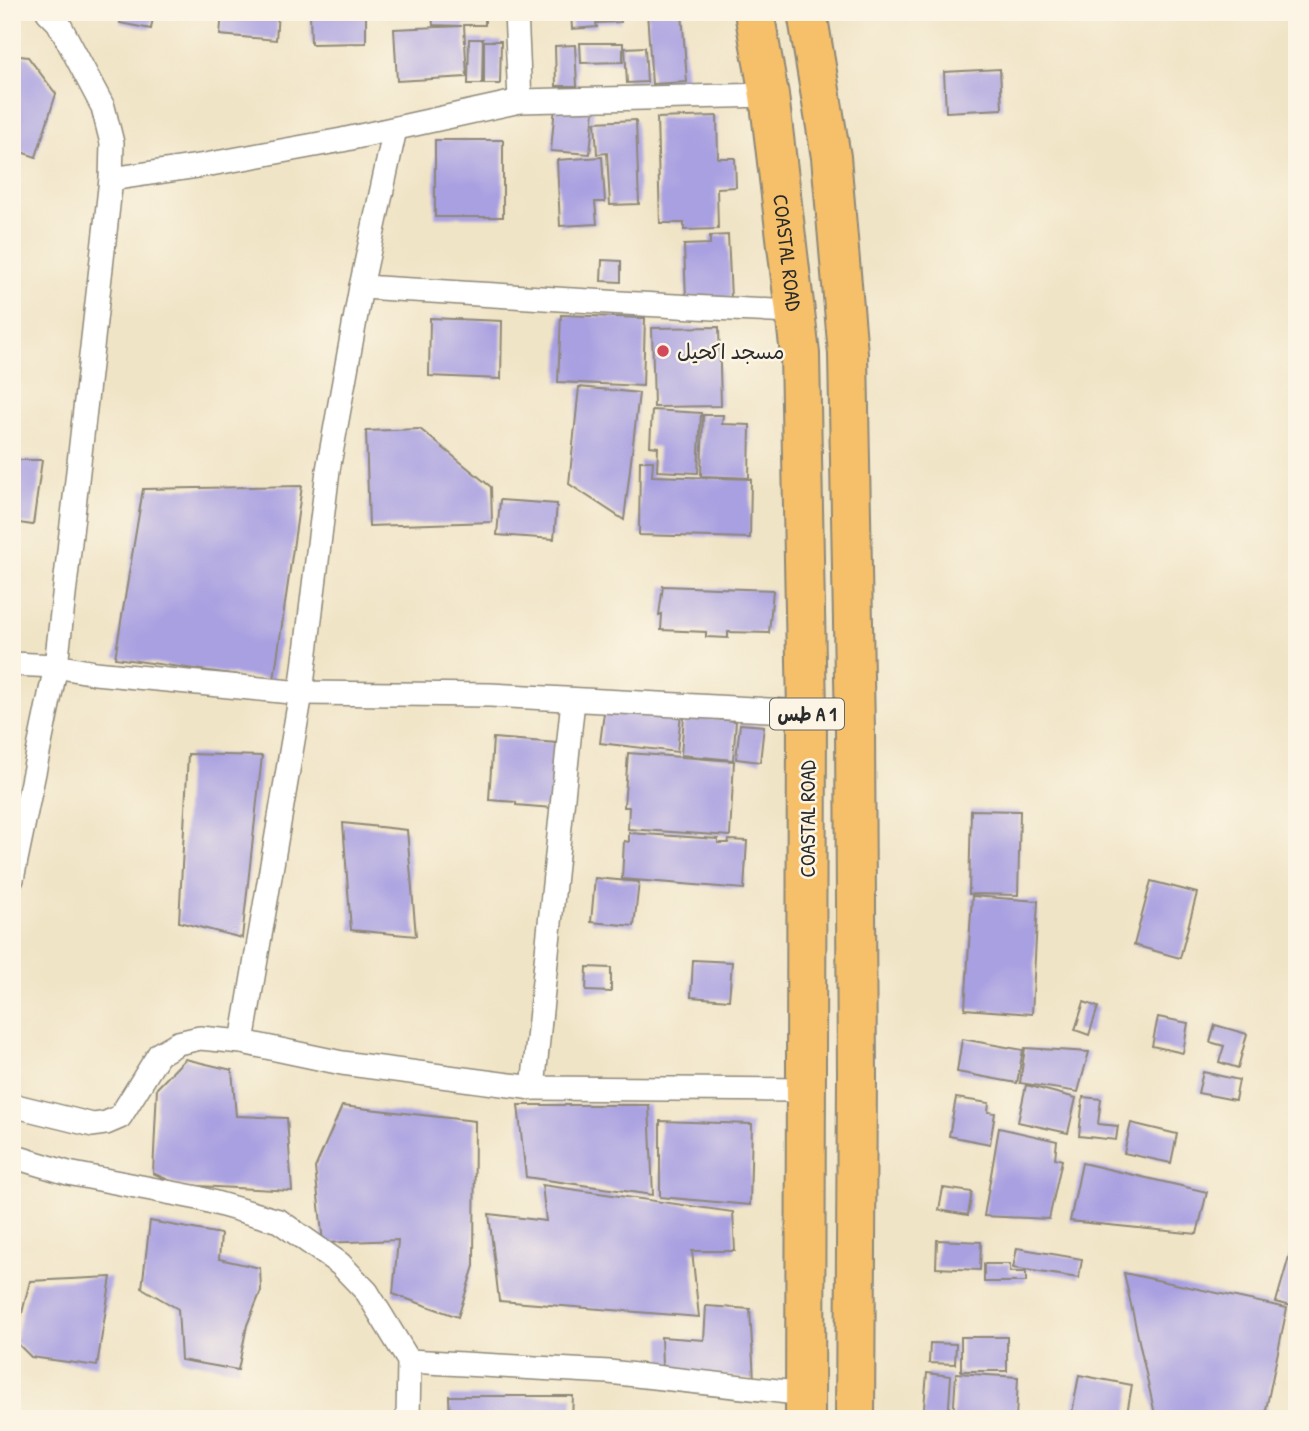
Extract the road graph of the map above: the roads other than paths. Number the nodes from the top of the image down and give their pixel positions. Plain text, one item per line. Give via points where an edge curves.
1 (48, 12) edge
2 (516, 12) edge
3 (754, 12) edge
4 (807, 12) edge
5 (769, 95) junction
6 (520, 101) junction
7 (395, 129) junction
8 (111, 178) junction
9 (361, 287) junction
10 (795, 312) junction
11 (12, 664) edge
12 (56, 666) junction
13 (301, 693) junction
14 (573, 699) junction
15 (807, 712) junction
16 (12, 879) edge
17 (243, 1042) junction
18 (533, 1088) junction
19 (805, 1090) junction
20 (12, 1105) edge
21 (12, 1156) edge
22 (409, 1360) junction
23 (805, 1406) edge
24 (408, 1419) edge
25 (855, 1419) edge

1 - 8 street via 58,22 103,107 112,143
2 - 6 street
3 - 5 highway, COASTAL ROAD / طس A 1
4 - 25 highway, طس A 1 via 831,157 848,354 855,716
5 - 6 street
5 - 10 highway, COASTAL ROAD / طس A 1
6 - 7 street
7 - 8 street
7 - 9 street
8 - 12 street
9 - 10 street
9 - 13 street via 328,470
10 - 15 highway, COASTAL ROAD / طس A 1 via 800,354
11 - 12 street
12 - 13 street
12 - 16 street
13 - 14 street
13 - 17 street
14 - 15 street
14 - 18 street
15 - 19 highway, COASTAL ROAD / طس A 1
17 - 18 street via 342,1063
17 - 20 street via 200,1038 159,1054 120,1117 106,1123 93,1125
18 - 19 street
19 - 23 highway, COASTAL ROAD / طس A 1
21 - 22 street via 279,1221 340,1264 367,1292
22 - 23 street via 610,1372
22 - 24 street

